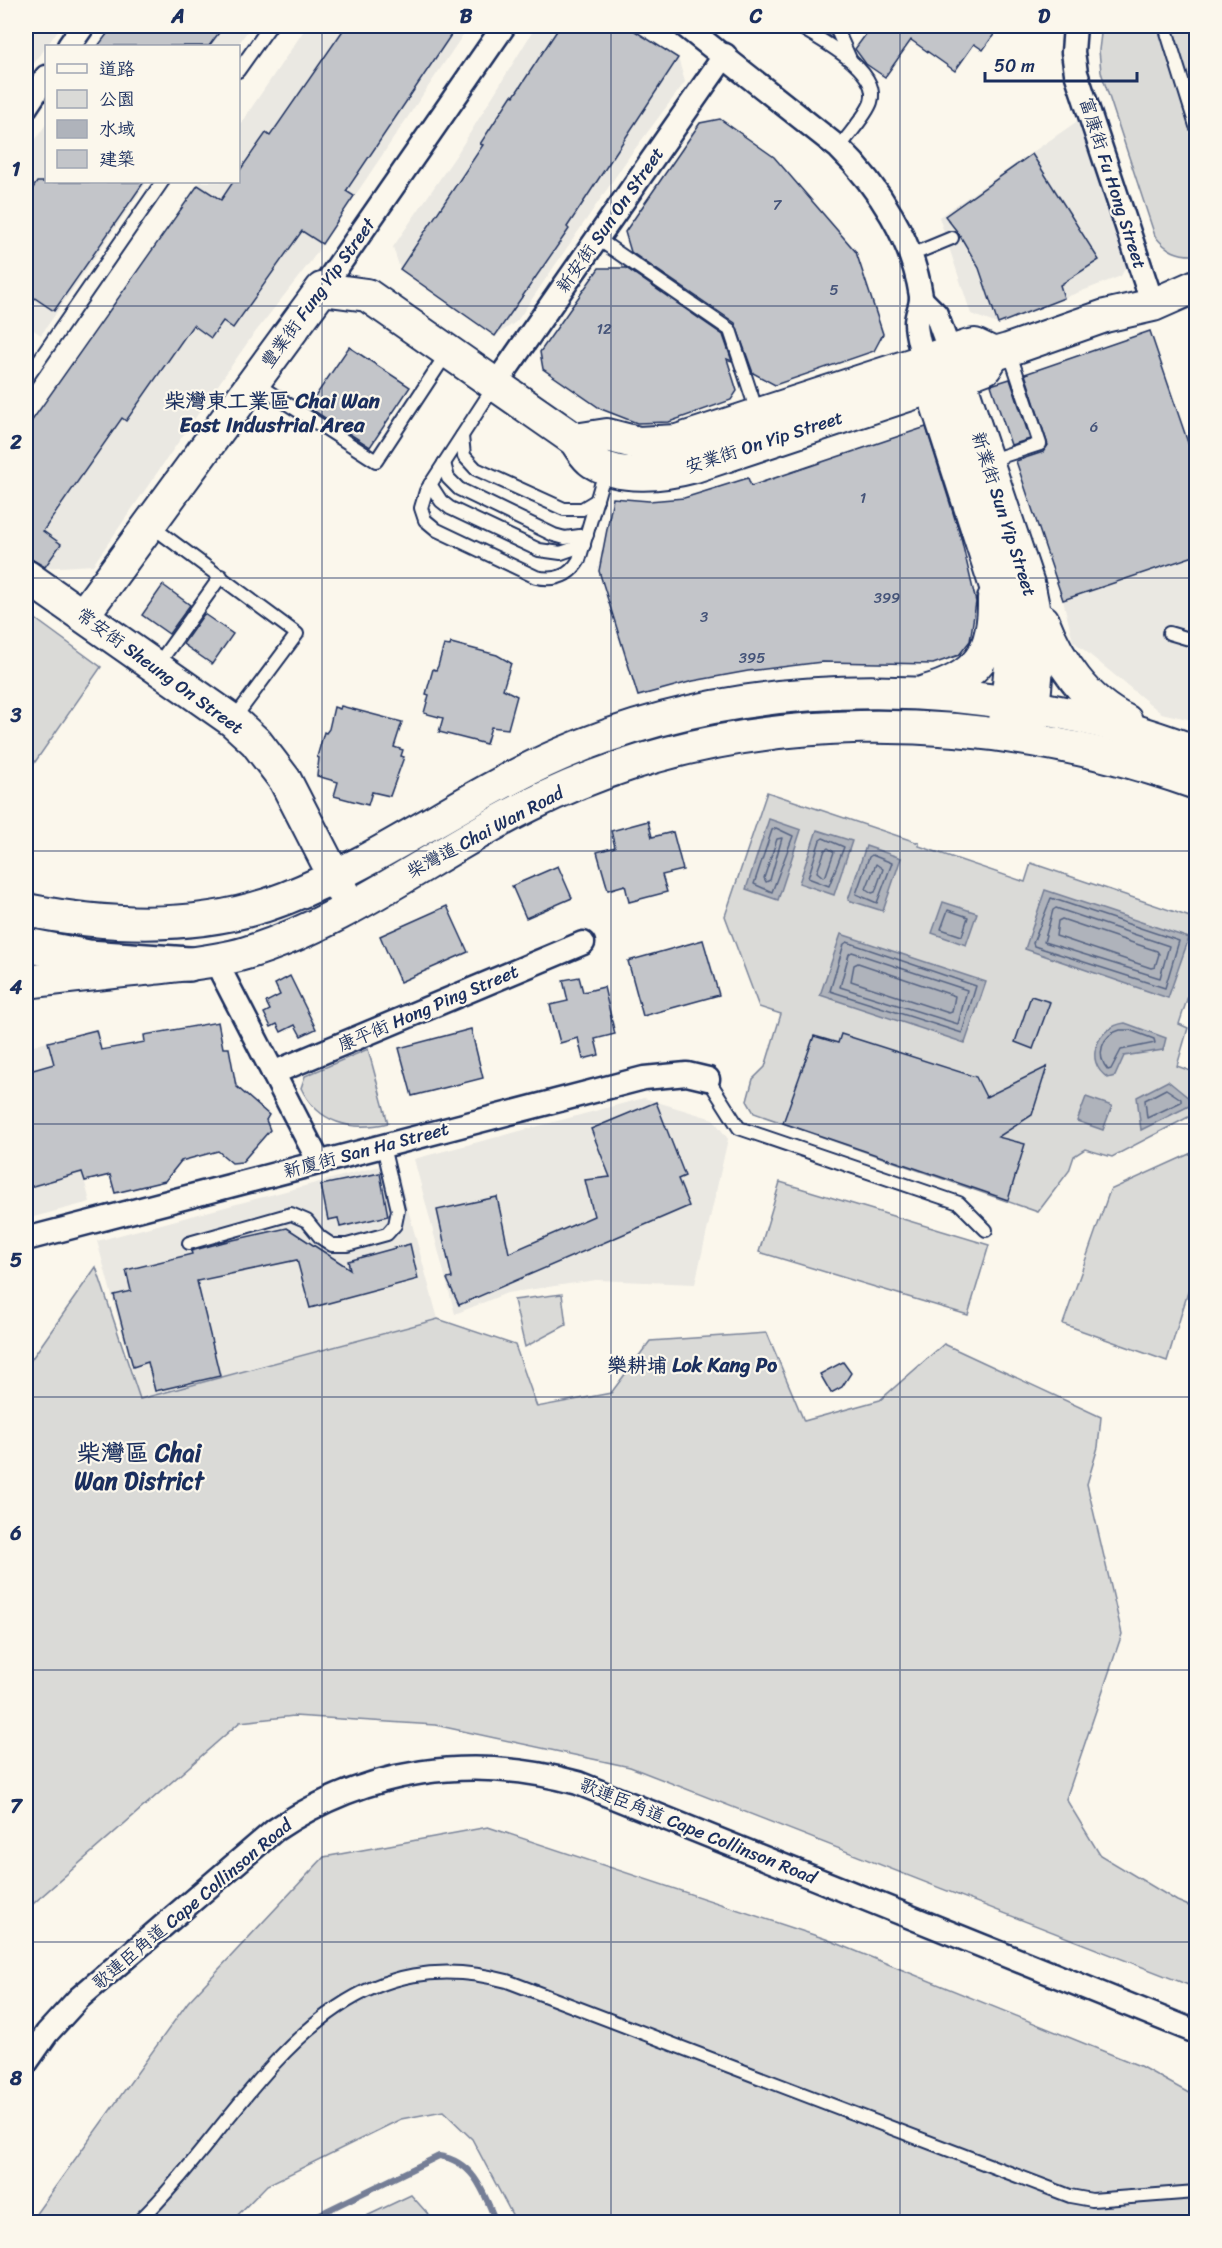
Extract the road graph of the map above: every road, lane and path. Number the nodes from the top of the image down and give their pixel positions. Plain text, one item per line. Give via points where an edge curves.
1 (84, 26) edge
2 (270, 26) edge
3 (504, 26) edge
4 (684, 26) edge
5 (798, 26) edge
6 (830, 26) edge
7 (1075, 26) edge
8 (1165, 26) edge
9 (70, 45) edge
10 (725, 56) junction
11 (850, 59) junction
12 (240, 68) edge
13 (45, 78) edge
14 (26, 107) edge
15 (1197, 126) edge
16 (839, 148) junction
17 (161, 183) edge
18 (952, 238) dead end
19 (598, 239) junction
20 (911, 255) junction
21 (343, 260) junction
22 (1197, 286) edge
23 (322, 289) junction
24 (367, 295) junction
25 (1153, 305) junction
26 (1197, 309) edge
27 (448, 352) junction
28 (1001, 352) junction
29 (941, 369) junction
30 (26, 379) edge
31 (253, 382) junction
32 (495, 385) junction
33 (762, 429) junction
34 (462, 436) junction
35 (575, 440) junction
36 (987, 461) junction
37 (444, 463) junction
38 (607, 467) junction
39 (430, 484) junction
40 (597, 500) junction
41 (150, 525) junction
42 (585, 540) junction
43 (26, 576) edge
44 (220, 576) junction
45 (994, 577) junction
46 (1029, 587) junction
47 (83, 615) junction
48 (1169, 633) dead end
49 (1197, 641) edge
50 (156, 667) junction
51 (919, 694) junction
52 (1020, 706) junction
53 (233, 721) junction
54 (1016, 738) junction
55 (1185, 748) edge
56 (1197, 783) edge
57 (334, 877) junction
58 (350, 906) junction
59 (26, 910) edge
60 (583, 944) dead end
61 (26, 945) edge
62 (202, 963) junction
63 (26, 982) edge
64 (273, 1073) junction
65 (708, 1079) joint
66 (383, 1146) junction
67 (319, 1162) junction
68 (986, 1230) dead end
69 (26, 1239) edge
70 (189, 1243) dead end
71 (1197, 2032) edge
72 (26, 2063) edge
73 (1197, 2192) edge
74 (138, 2223) edge

1 - 9 street
2 - 12 lane
3 - 21 street, 豐業街 Fung Yip Street
4 - 10 street, 新業街 Sun Yip Street
5 - 11 lane
6 - 11 lane via 837,30
7 - 25 street, 富康街 Fu Hong Street via 1076,73
8 - 15 lane
10 - 16 street, 新業街 Sun Yip Street
10 - 19 street, 新安街 Sun On Street
11 - 16 lane via 868,79 872,101
13 - 14 street
16 - 20 street, 新業街 Sun Yip Street via 884,204
17 - 30 lane
18 - 20 lane
19 - 32 street, 新安街 Sun On Street
19 - 33 lane via 730,330
20 - 29 street, 新業街 Sun Yip Street via 921,299 936,314
21 - 23 street, 豐業街 Fung Yip Street
21 - 24 street, 安業街 On Yip Street
22 - 25 main road
23 - 24 main road, 安業街 On Yip Street
23 - 31 main road, 豐業街 Fung Yip Street
24 - 27 main road, 安業街 On Yip Street
25 - 26 main road
25 - 28 main road via 1105,316
27 - 31 lane via 376,461
27 - 32 main road, 安業街 On Yip Street
28 - 29 main road, 安業街 On Yip Street via 975,345
28 - 36 lane via 1040,444
29 - 33 main road, 安業街 On Yip Street
29 - 36 main road, 新業街 Sun Yip Street
29 - 45 main road, 新業街 Sun Yip Street
31 - 41 main road, 豐業街 Fung Yip Street
32 - 34 lane
32 - 35 main road, 安業街 On Yip Street
33 - 35 main road, 安業街 On Yip Street via 669,442 638,443 607,435
33 - 38 main road, 安業街 On Yip Street via 695,466 659,474
34 - 37 lane
34 - 40 lane via 464,456 476,468 564,509 582,509
35 - 38 main road, 安業街 On Yip Street via 592,462
36 - 46 main road, 新業街 Sun Yip Street
37 - 39 lane
37 - 42 lane via 447,478 459,489 554,535
38 - 40 lane
39 - 42 lane via 450,507 539,550 561,553
39 - 42 lane via 421,508 430,526 536,577 564,577 574,569
40 - 42 lane
41 - 44 lane
41 - 47 main road, 豐業街 Fung Yip Street
43 - 47 main road, 常安街 Sheung On Street
44 - 50 lane
44 - 53 lane via 297,634
45 - 51 main road via 994,618 981,659 956,682
45 - 52 main road, 新業街 Sun Yip Street via 1012,642
46 - 52 main road, 新業街 Sun Yip Street via 1039,648
46 - 55 main road via 1061,660 1095,701 1120,718
47 - 50 main road, 常安街 Sheung On Street
48 - 49 lane
50 - 53 main road, 常安街 Sheung On Street
51 - 52 main road, 柴灣道 Chai Wan Road
51 - 57 main road, 柴灣道 Chai Wan Road via 798,694 638,727 562,753 521,772
52 - 54 main road, 新業街 Sun Yip Street
52 - 55 main road, 柴灣道 Chai Wan Road via 1108,723
53 - 57 main road, 常安街 Sheung On Street via 256,742 285,780
54 - 56 main road, 柴灣道 Chai Wan Road via 1125,761
54 - 58 main road, 柴灣道 Chai Wan Road via 929,728 826,727 697,745 627,764 532,804
57 - 58 main road, 常安街 Sheung On Street
57 - 59 main road, 柴灣道 Chai Wan Road via 285,898 203,920 138,924 71,919
58 - 62 main road, 柴灣道 Chai Wan Road via 283,940
60 - 64 street, 康平街 Hong Ping Street
61 - 62 main road via 88,957
62 - 63 main road, 柴灣道 Chai Wan Road
62 - 64 street
64 - 67 street
65 - 66 street, 新廈街 San Ha Street via 687,1074 644,1077
65 - 68 lane via 739,1128 959,1203
66 - 67 street, 新廈街 San Ha Street
66 - 70 lane via 398,1210 395,1225 387,1234 332,1245 302,1217 285,1214
67 - 69 street, 新廈街 San Ha Street
71 - 72 street, 歌連臣角道 Cape Collinson Road via 587,1786 496,1768 435,1770 371,1783 307,1809 275,1830 79,1998 57,2020
73 - 74 lane via 1092,2200 1070,2196 507,1982 453,1972 413,1977 374,1989 310,2028 264,2072 172,2187

